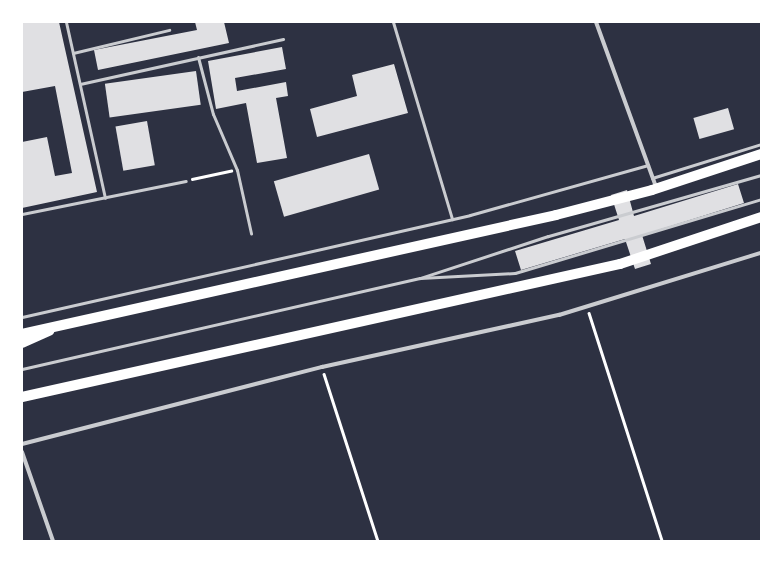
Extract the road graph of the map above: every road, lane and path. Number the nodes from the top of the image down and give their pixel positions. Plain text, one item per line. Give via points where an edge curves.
1 (66, 22) edge
2 (393, 22) edge
3 (596, 22) edge
4 (169, 30) dead end
5 (283, 39) dead end
6 (73, 53) junction
7 (198, 57) junction
8 (80, 84) junction
9 (761, 144) edge
10 (761, 154) edge
11 (648, 165) junction
12 (237, 170) junction
13 (761, 175) edge
14 (186, 181) joint
15 (654, 183) junction
16 (105, 198) junction
17 (761, 200) edge
18 (22, 214) edge
19 (761, 217) edge
20 (452, 219) junction
21 (251, 233) dead end
22 (761, 253) edge
23 (420, 278) junction
24 (587, 307) junction
25 (22, 317) edge
26 (60, 325) junction
27 (22, 334) edge
28 (22, 343) edge
29 (322, 367) junction
30 (22, 369) edge
31 (22, 397) edge
32 (22, 444) edge
33 (22, 452) edge
34 (53, 541) edge
35 (378, 541) edge
36 (662, 541) edge

1 - 6 lane
2 - 20 lane
3 - 11 street
4 - 6 lane
5 - 7 lane
6 - 8 lane
7 - 8 lane
7 - 12 lane via 213,114
8 - 16 lane
9 - 15 lane
10 - 15 highway
11 - 15 street
11 - 20 lane via 530,200
12 - 14 path
12 - 21 lane
13 - 23 lane via 548,236
14 - 16 lane
15 - 26 highway via 556,215 271,281
16 - 18 lane
17 - 23 lane via 515,273
19 - 31 highway via 620,264
20 - 25 lane
22 - 24 street
23 - 30 lane
24 - 29 street
24 - 36 path
26 - 27 highway
26 - 28 highway
29 - 32 street
29 - 35 path
33 - 34 street

